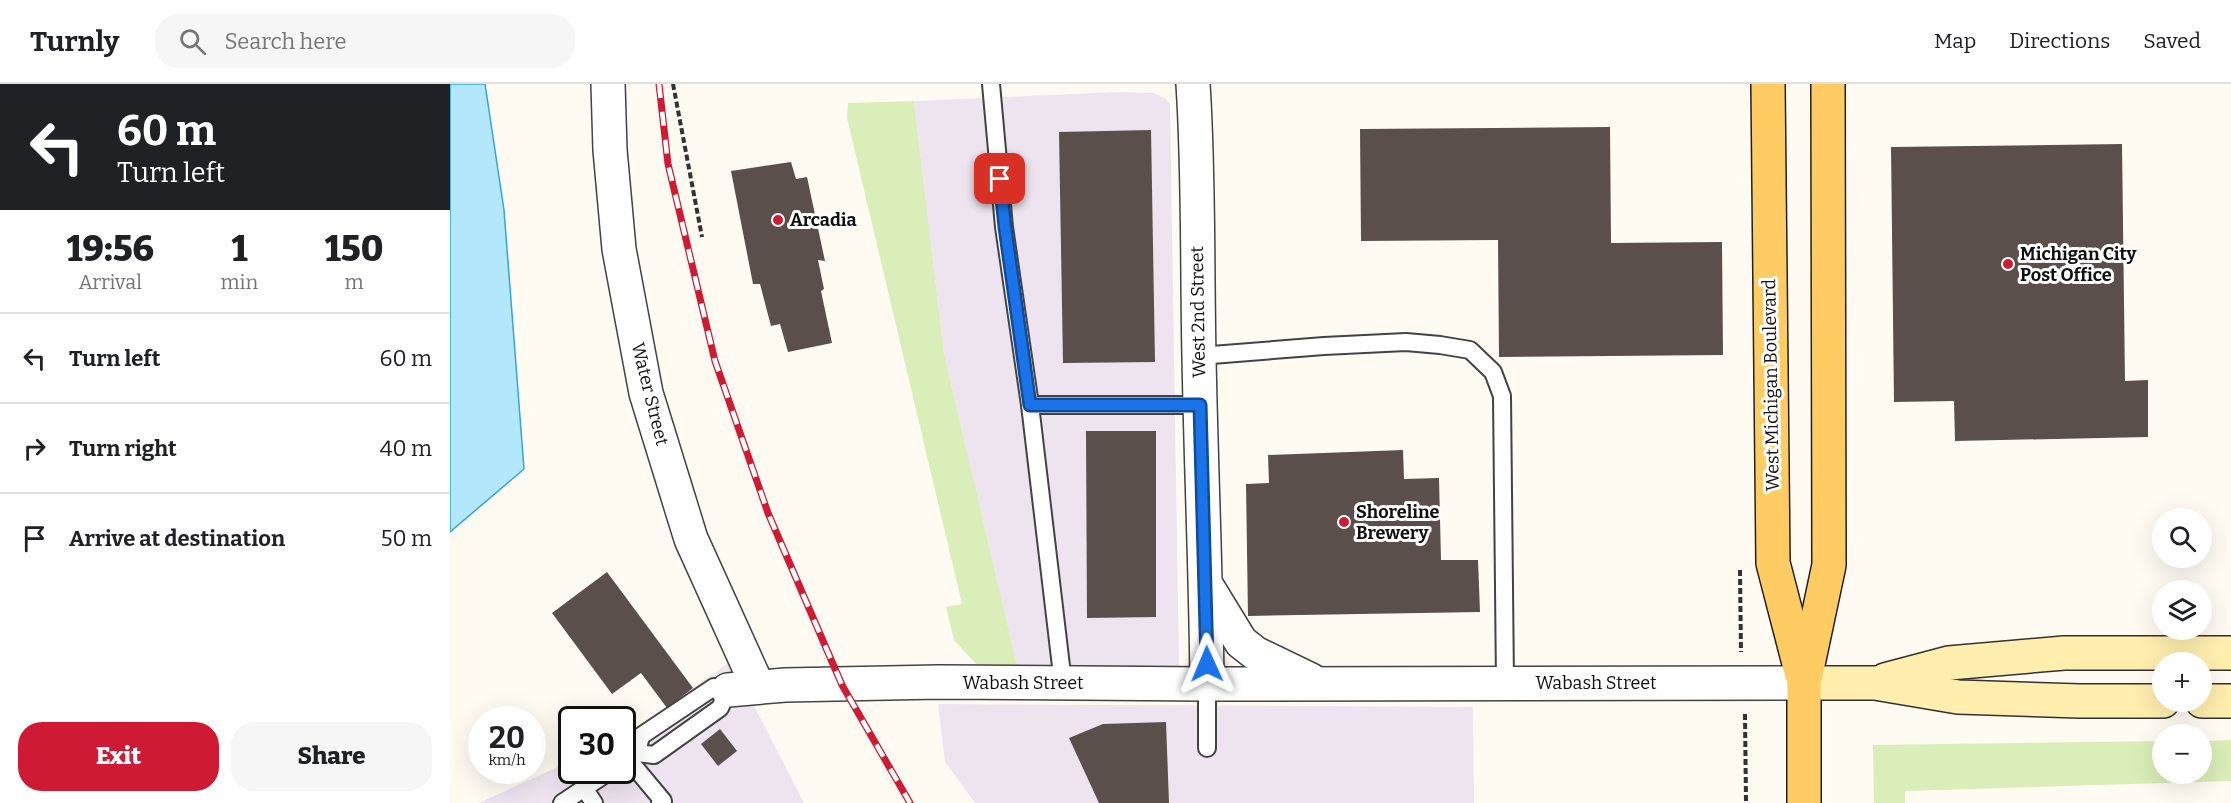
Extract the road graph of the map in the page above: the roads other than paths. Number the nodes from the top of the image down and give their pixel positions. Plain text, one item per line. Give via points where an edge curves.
1 (608, 84) edge
2 (991, 84) edge
3 (1193, 84) edge
4 (1768, 84) edge
5 (1828, 84) edge
6 (1199, 356) junction
7 (1030, 405) junction
8 (1200, 405) junction
9 (1206, 584) junction
10 (2231, 653) edge
11 (1063, 683) junction
12 (1318, 683) junction
13 (1505, 683) junction
14 (1804, 683) junction
15 (1875, 683) junction
16 (1207, 684) junction
17 (743, 688) junction
18 (2152, 701) edge
19 (2212, 701) edge
20 (2231, 701) edge
21 (1207, 748) dead end
22 (636, 757) edge
23 (636, 767) edge
24 (590, 784) edge
25 (584, 788) junction
26 (561, 803) edge
27 (594, 803) edge
28 (660, 803) edge
29 (1804, 803) edge

1 - 17 street, Water Street via 619,249 646,393
2 - 7 lane via 1005,227
3 - 6 street, West 2nd Street
4 - 14 main road, West Michigan Boulevard via 1773,563
5 - 14 main road, West Michigan Boulevard via 1829,565
6 - 8 street, West 2nd Street
6 - 13 lane via 1406,342 1470,350 1493,372 1502,396
7 - 8 lane
7 - 11 lane
8 - 9 street, West 2nd Street
9 - 12 street, Wabash Street via 1241,642
9 - 16 street, West 2nd Street
10 - 15 street, Wabash Street via 2064,653 1948,663
11 - 16 street, Wabash Street
11 - 17 street, Wabash Street
12 - 13 street, Wabash Street
12 - 16 street, Wabash Street
13 - 14 street, Wabash Street
14 - 15 street, Wabash Street
14 - 29 main road, West Michigan Boulevard
15 - 18 street, Wabash Street via 1958,697
16 - 21 lane
17 - 22 lane via 654,755
19 - 20 street
23 - 28 lane via 663,801
24 - 25 lane
25 - 26 lane
25 - 27 lane

